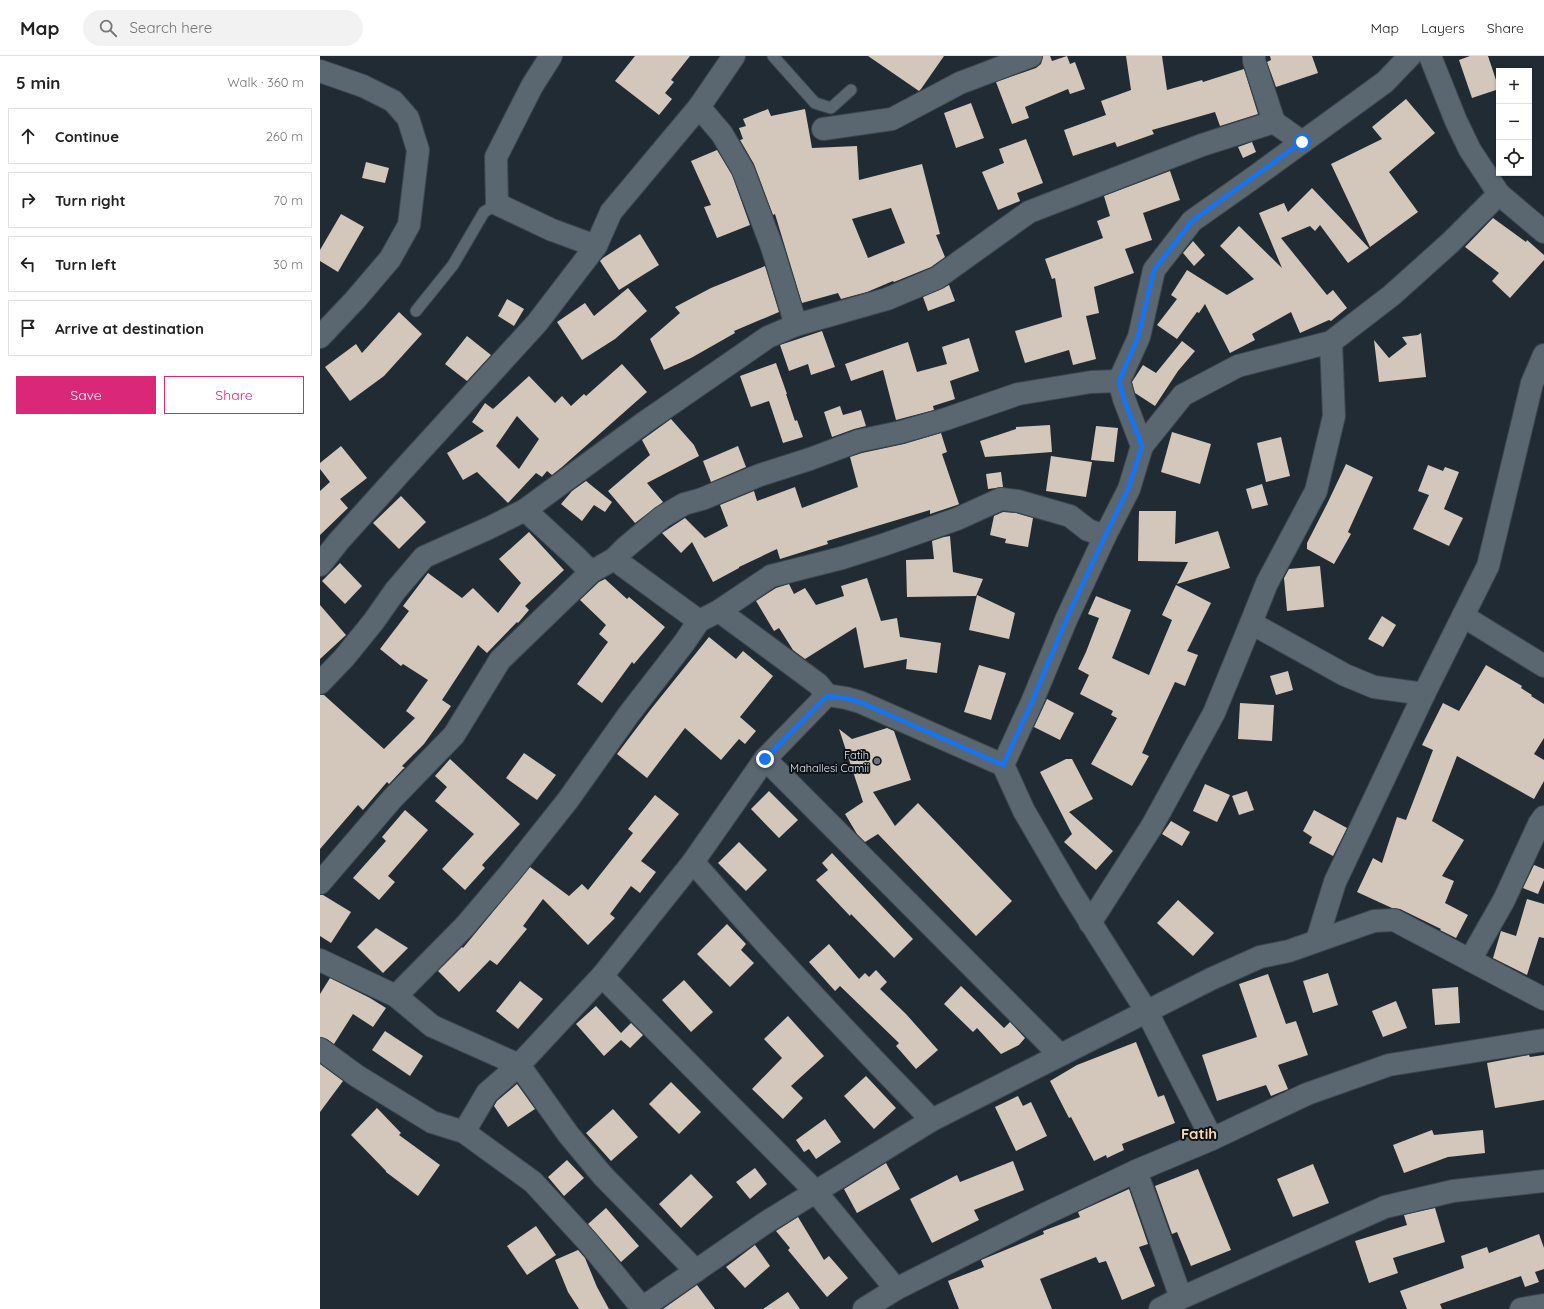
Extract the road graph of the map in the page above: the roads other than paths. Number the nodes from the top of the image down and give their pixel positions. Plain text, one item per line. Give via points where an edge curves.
1 (551, 56) edge
2 (734, 56) edge
3 (774, 56) edge
4 (983, 56) edge
5 (1031, 56) edge
6 (1254, 56) edge
7 (1410, 56) edge
8 (1430, 56) edge
9 (320, 71) edge
10 (960, 83) junction
11 (851, 90) dead end
12 (699, 107) junction
13 (1274, 122) junction
14 (823, 129) dead end
15 (1302, 142) junction
16 (1499, 194) junction
17 (497, 204) junction
18 (1544, 232) edge
19 (596, 246) junction
20 (416, 311) dead end
21 (796, 325) junction
22 (320, 336) edge
23 (1331, 342) junction
24 (1544, 355) edge
25 (1119, 381) junction
26 (1536, 399) edge
27 (1142, 446) junction
28 (525, 510) junction
29 (1105, 536) junction
30 (614, 559) junction
31 (320, 565) edge
32 (591, 572) junction
33 (719, 611) junction
34 (1463, 616) junction
35 (699, 621) junction
36 (1252, 622) junction
37 (1544, 666) edge
38 (320, 683) edge
39 (1424, 694) junction
40 (827, 696) junction
41 (765, 759) junction
42 (1003, 765) junction
43 (1544, 817) edge
44 (693, 862) junction
45 (320, 883) edge
46 (1090, 923) junction
47 (1317, 940) junction
48 (320, 960) edge
49 (1470, 960) junction
50 (602, 976) junction
51 (396, 996) junction
52 (1544, 1000) edge
53 (1147, 1012) junction
54 (1544, 1040) edge
55 (320, 1049) edge
56 (1060, 1055) junction
57 (519, 1065) junction
58 (932, 1120) junction
59 (464, 1132) junction
60 (1212, 1139) junction
61 (1136, 1171) junction
62 (1544, 1181) edge
63 (815, 1191) junction
64 (696, 1271) junction
65 (896, 1289) junction
66 (1181, 1298) junction
67 (1544, 1305) edge
68 (643, 1308) edge
69 (864, 1309) edge
70 (1160, 1309) edge
71 (1521, 1309) edge

1 - 17 street via 532,86 496,157
2 - 12 street
3 - 11 lane via 815,103 831,108
4 - 10 street
5 - 10 street
6 - 13 street
7 - 15 street via 1385,82
8 - 16 street via 1470,150
9 - 22 street via 364,86 393,101 408,118 418,150 409,225 390,259
10 - 14 street via 892,119
12 - 19 street via 611,212
12 - 21 street via 722,134 743,170 772,247
13 - 15 street
13 - 21 street via 1202,145 1029,212 937,278 887,299
15 - 25 street via 1192,221 1154,270 1138,337
16 - 18 street
16 - 23 street via 1392,295
17 - 19 street via 552,230
17 - 20 lane via 484,212 453,265
19 - 31 street via 537,324 348,530
21 - 28 street via 768,337 644,422
23 - 27 street via 1238,366 1183,395
23 - 36 street via 1334,416 1316,491 1267,582
24 - 26 street via 1532,384
25 - 27 street
25 - 30 street via 1091,382 1018,394 946,419 858,441 760,475 684,504 662,517
26 - 34 street via 1488,566
27 - 29 street via 1128,489
28 - 32 street
28 - 38 street via 424,557 344,658
29 - 33 street via 1088,530 1070,516 1018,501 1001,499 957,519 883,545 771,576
29 - 42 street
30 - 32 street
30 - 35 street
32 - 45 street via 500,660 454,735 392,799
33 - 35 street
33 - 40 street via 818,684
34 - 37 street
34 - 39 street
35 - 51 street via 568,800 510,873 465,926
36 - 39 street via 1345,675 1374,687
36 - 46 street via 1214,713 1152,826
39 - 47 street via 1335,882
40 - 41 street
40 - 42 street via 860,702
41 - 44 street
41 - 56 street
42 - 46 street via 1024,811
43 - 49 street via 1504,900
44 - 50 street
44 - 58 street via 751,929
46 - 53 street
47 - 49 street via 1374,921 1394,920
47 - 53 street via 1289,952 1260,956
48 - 51 street
49 - 52 street
50 - 57 street
50 - 63 street
51 - 57 street via 432,1026
53 - 56 street
53 - 60 street
54 - 60 street via 1389,1065 1307,1094
55 - 59 street via 357,1076 432,1122
56 - 58 street
57 - 59 street via 487,1093
57 - 64 street via 568,1134 603,1176
58 - 63 street
59 - 68 street via 533,1182
60 - 61 street
61 - 65 street
61 - 66 street
62 - 66 street via 1453,1191 1385,1207
63 - 64 street
63 - 65 street
64 - 68 street
65 - 69 street
66 - 70 street
67 - 71 street

